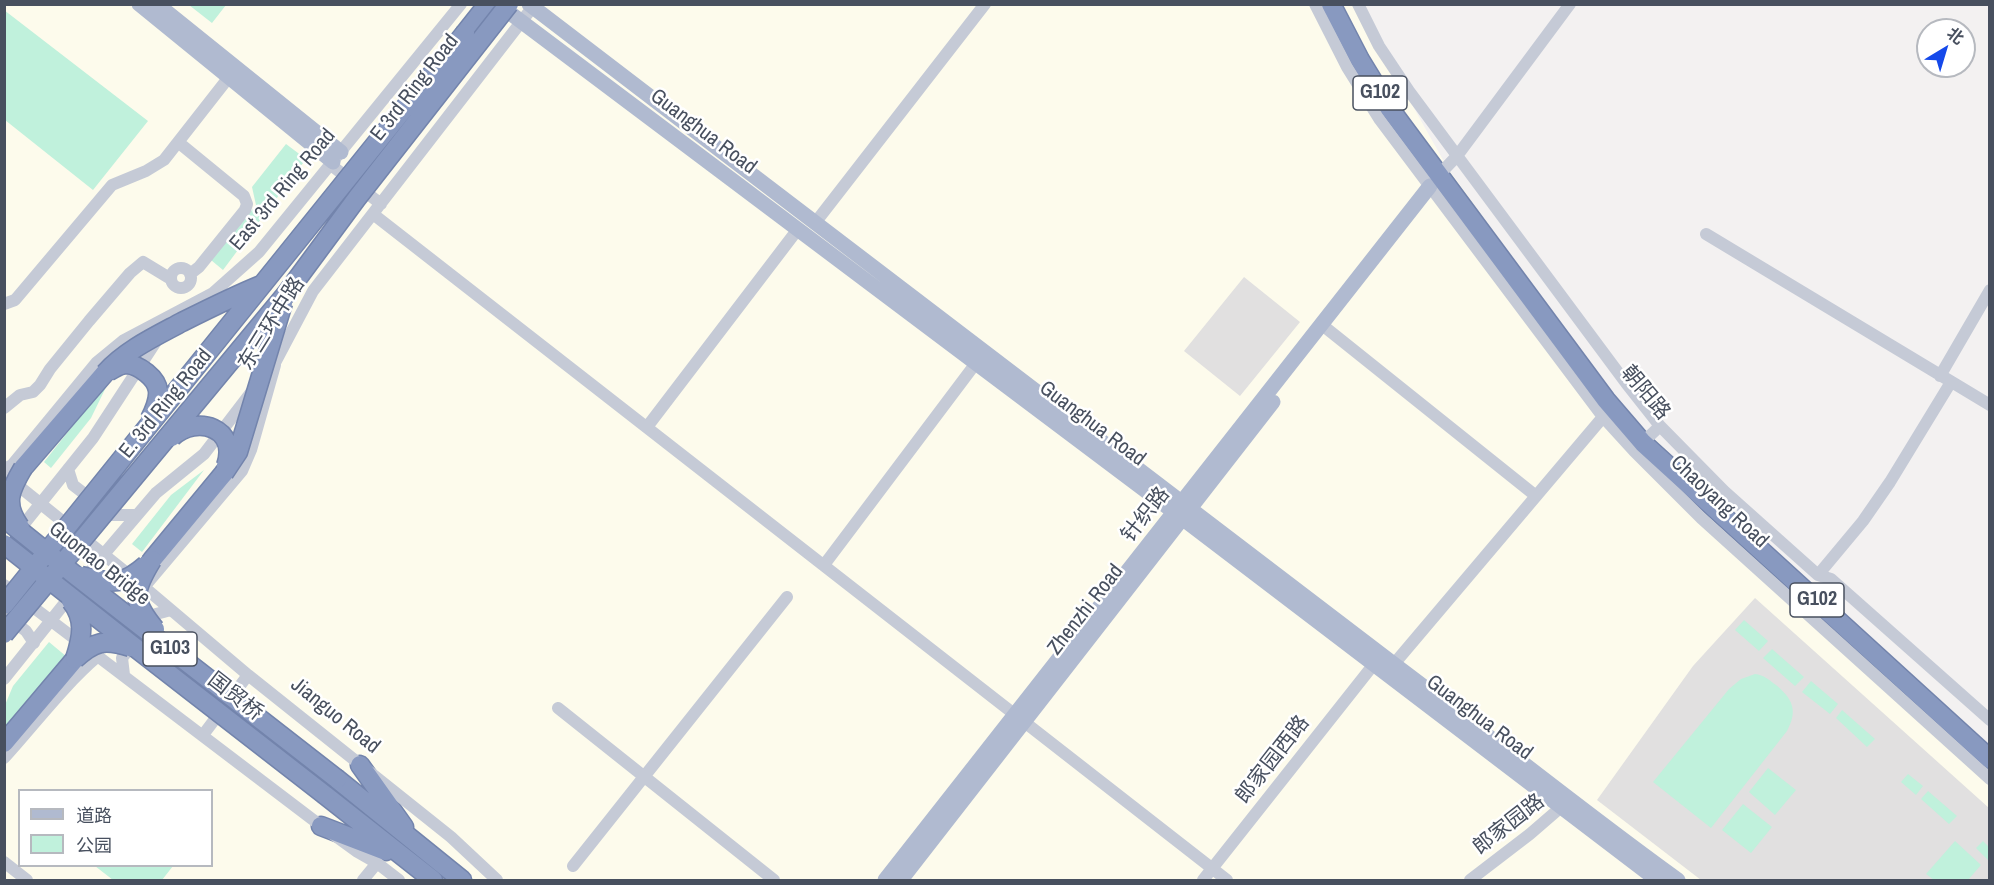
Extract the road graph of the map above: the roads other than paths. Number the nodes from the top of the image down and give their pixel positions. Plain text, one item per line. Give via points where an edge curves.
1 (139, 4) edge
2 (157, 4) edge
3 (461, 4) edge
4 (488, 4) edge
5 (498, 4) edge
6 (509, 4) edge
7 (985, 4) edge
8 (1315, 4) edge
9 (1331, 4) edge
10 (1341, 4) edge
11 (1358, 4) edge
12 (1570, 4) edge
13 (532, 6) edge
14 (522, 22) junction
15 (229, 77) junction
16 (178, 142) junction
17 (335, 159) junction
18 (1442, 176) junction
19 (377, 209) junction
20 (815, 223) junction
21 (798, 229) junction
22 (1706, 234) dead end
23 (264, 284) junction
24 (1989, 290) edge
25 (286, 294) junction
26 (4, 304) edge
27 (173, 315) junction
28 (1325, 327) junction
29 (276, 361) junction
30 (976, 363) junction
31 (105, 373) junction
32 (1946, 379) junction
33 (1989, 405) edge
34 (4, 408) edge
35 (1603, 417) junction
36 (647, 427) junction
37 (1647, 439) junction
38 (137, 442) junction
39 (154, 455) junction
40 (14, 469) edge
41 (68, 469) junction
42 (224, 473) junction
43 (4, 474) edge
44 (4, 479) edge
45 (1536, 496) junction
46 (40, 503) junction
47 (1182, 511) junction
48 (137, 515) junction
49 (4, 518) edge
50 (30, 538) junction
51 (7, 548) edge
52 (104, 554) junction
53 (152, 560) junction
54 (824, 565) junction
55 (75, 574) junction
56 (1818, 575) junction
57 (4, 585) edge
58 (144, 587) junction
59 (62, 590) junction
60 (787, 597) dead end
61 (4, 605) edge
62 (171, 610) junction
63 (4, 614) edge
64 (51, 621) junction
65 (4, 634) edge
66 (34, 643) junction
67 (137, 650) junction
68 (175, 652) junction
69 (98, 656) junction
70 (75, 659) junction
71 (1374, 664) junction
72 (1394, 664) junction
73 (123, 675) junction
74 (248, 675) junction
75 (4, 679) edge
76 (558, 708) dead end
77 (1020, 719) junction
78 (1989, 720) edge
79 (203, 735) junction
80 (4, 743) edge
81 (1989, 746) edge
82 (4, 758) edge
83 (1989, 759) edge
84 (360, 765) junction
85 (644, 777) junction
86 (1989, 778) edge
87 (393, 792) junction
88 (1566, 804) junction
89 (321, 826) junction
90 (411, 852) junction
91 (437, 861) junction
92 (4, 862) edge
93 (377, 863) junction
94 (573, 866) dead end
95 (1212, 869) junction
96 (27, 880) edge
97 (363, 880) edge
98 (399, 880) edge
99 (433, 880) edge
100 (462, 880) edge
101 (497, 880) edge
102 (774, 880) edge
103 (885, 880) edge
104 (901, 880) edge
105 (1203, 880) edge
106 (1227, 880) edge
107 (1470, 880) edge
108 (1657, 880) edge
109 (1678, 880) edge

1 - 15 main road
2 - 17 main road
3 - 17 street, East 3rd Ring Road
4 - 23 highway, E. 3rd Ring Road, bridge
5 - 14 main road, Guanghua Road
6 - 25 highway, E. 3rd Ring Road, bridge
7 - 20 street
8 - 18 street, 朝阳路 via 1380,120
9 - 18 highway, Chaoyang Road / G102 via 1390,109
10 - 18 highway, 朝阳路 / G102 via 1367,55
11 - 18 street, 朝阳路 via 1379,46 1409,91
12 - 18 street
13 - 14 street, 东三环中路
13 - 20 main road, Guanghua Road
14 - 19 street, 东三环中路
14 - 21 main road, Guanghua Road
15 - 16 street
15 - 17 main road
16 - 26 street via 164,160 112,185 15,300
16 - 34 street via 244,196 248,204 245,210 189,274 178,269 171,279 143,262 89,321 40,386
17 - 19 street
17 - 27 street, East 3rd Ring Road via 259,252 213,293
18 - 28 main road, Zhenzhi Road
18 - 35 street, Chaoyang Road
18 - 37 highway, 朝阳路 / G102 via 1606,400
18 - 37 street, Chaoyang Road via 1626,383
19 - 29 street, 东三环中路 via 313,291
19 - 36 street
20 - 47 main road, Guanghua Road
21 - 30 main road, Guanghua Road
21 - 36 street
22 - 32 street
23 - 31 highway, bridge via 143,342 118,358
23 - 38 highway, E. 3rd Ring Road, bridge
24 - 32 street
25 - 39 highway, E. 3rd Ring Road, bridge
25 - 42 highway, bridge via 238,452
27 - 40 street via 124,340 96,363 12,465
27 - 41 street, East 3rd Ring Road via 93,438
28 - 45 street
28 - 47 main road, Zhenzhi Road
29 - 48 street, 东三环中路 via 204,454 156,493
29 - 58 street via 242,471
30 - 47 main road, Guanghua Road
30 - 54 street
31 - 38 highway, bridge via 127,364 150,375 156,383 156,405
31 - 40 highway
32 - 33 street
32 - 56 street via 1890,482
35 - 37 street, Chaoyang Road
35 - 45 street
36 - 54 street
37 - 56 street, Chaoyang Road via 1724,491
37 - 81 highway, 朝阳路 / G102
37 - 83 highway, 朝阳路 / G102
37 - 86 street, Chaoyang Road via 1701,518
38 - 61 highway, E. 3rd Ring Road, bridge
39 - 42 highway, bridge via 185,428 206,426 218,431 228,442
39 - 65 highway, E. 3rd Ring Road, bridge
40 - 44 highway
40 - 50 highway, bridge via 10,508
41 - 46 street, East 3rd Ring Road
41 - 48 street via 73,485 112,515
42 - 53 highway
43 - 46 street, Jianguo Road
45 - 72 street
46 - 51 street
46 - 52 street, Jianguo Road
47 - 71 main road, Guanghua Road
47 - 72 main road, Guanghua Road
47 - 77 main road, Zhenzhi Road
48 - 52 street, 东三环中路
49 - 50 highway, Guomao Bridge / G103, bridge
50 - 55 highway, Guomao Bridge / G103, bridge
51 - 59 highway, 国贸桥 / G103, bridge
52 - 58 street, Jianguo Road
52 - 64 street, 东三环中路
53 - 55 highway, bridge via 124,581
53 - 68 highway, bridge via 136,592 140,611
54 - 77 street
55 - 68 highway, Guomao Bridge / G103, bridge
56 - 78 street, Chaoyang Road via 1830,579
57 - 64 street
58 - 62 street, Jianguo Road
59 - 67 highway, 国贸桥 / G103, bridge
59 - 70 highway, bridge via 82,621
60 - 85 street
62 - 73 street via 156,614 122,658
62 - 74 street, Jianguo Road
63 - 66 street
64 - 66 street, 东三环中路
64 - 69 street
66 - 75 street, 东三环中路
67 - 70 highway, bridge via 97,643
67 - 90 highway, 国贸桥 / G103, bridge via 325,795
68 - 90 highway, Guomao Bridge / G103, bridge via 337,779
69 - 73 street
69 - 82 street
70 - 80 highway
71 - 88 main road, Guanghua Road
71 - 95 street, 郎家园西路
72 - 88 main road, Guanghua Road
73 - 79 street
74 - 79 street
74 - 84 street, Jianguo Road
76 - 85 street
77 - 95 street
77 - 103 main road
77 - 104 main road, Zhenzhi Road
79 - 89 street
84 - 87 street, Jianguo Road
84 - 90 highway
85 - 94 street
85 - 102 street
87 - 91 highway
87 - 101 street, Jianguo Road via 451,837
88 - 107 street, 郎家园路
88 - 108 main road, Guanghua Road
88 - 109 main road, Guanghua Road
89 - 90 highway
89 - 93 street
90 - 91 highway, G103
90 - 99 highway, G103
91 - 100 highway, G103
92 - 96 street
93 - 97 street
93 - 98 street
95 - 105 street, 郎家园西路
95 - 106 street

